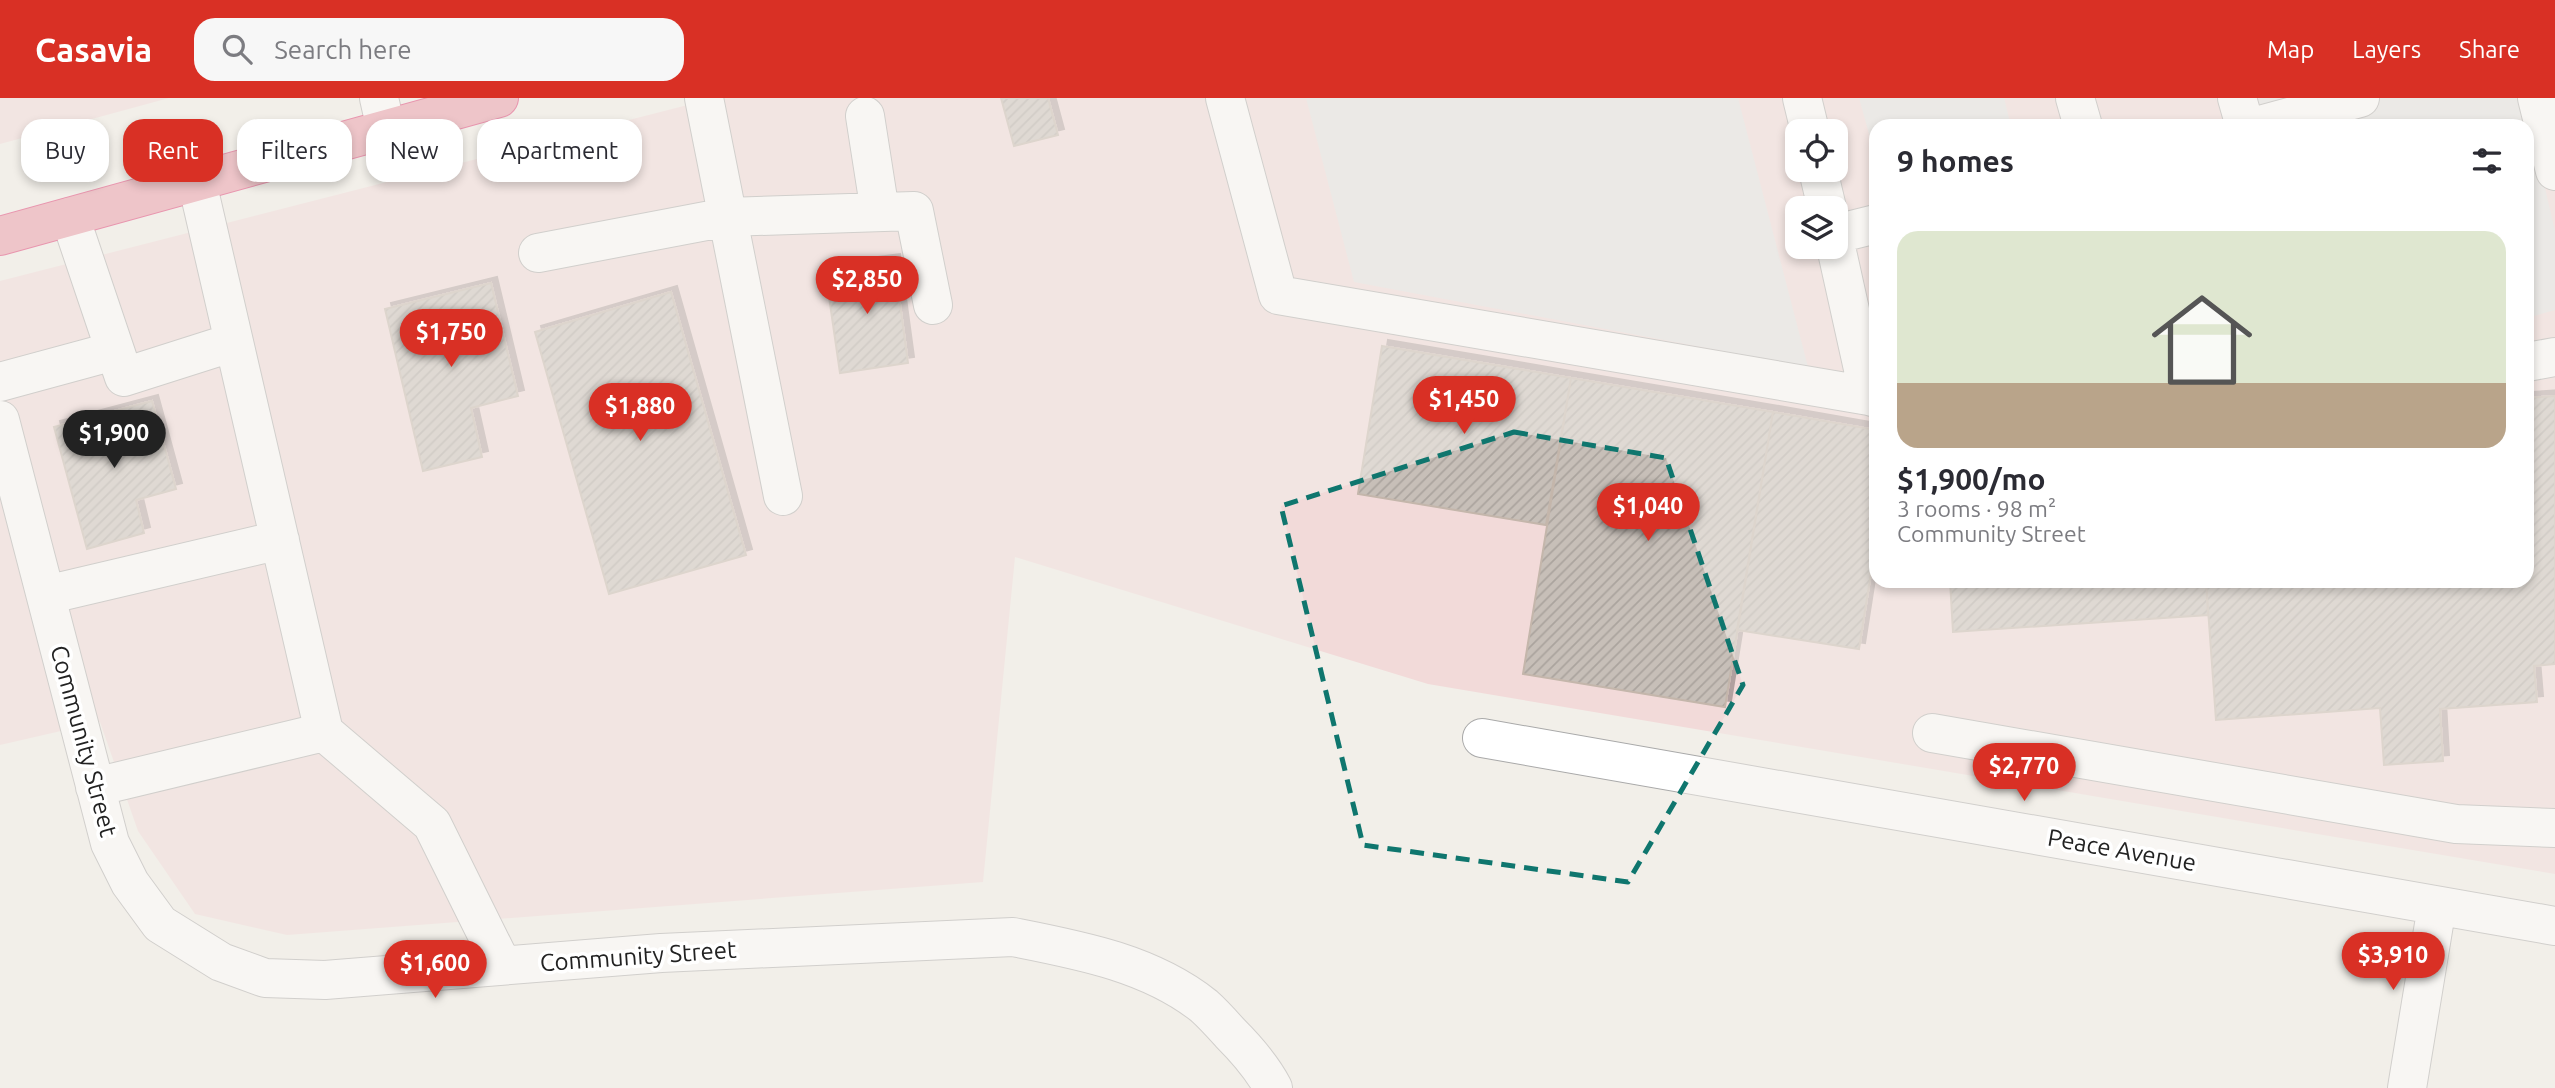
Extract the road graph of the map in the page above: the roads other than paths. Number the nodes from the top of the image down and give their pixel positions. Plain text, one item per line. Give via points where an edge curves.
1 (499, 98) edge
2 (704, 98) edge
3 (1225, 98) edge
4 (1802, 98) edge
5 (2075, 98) edge
6 (2237, 98) edge
7 (2537, 98) edge
8 (2351, 106) edge
9 (383, 114) edge
10 (865, 116) dead end
11 (1807, 119) edge
12 (2081, 119) edge
13 (2243, 119) edge
14 (2289, 119) edge
15 (2555, 171) edge
16 (223, 172) edge
17 (197, 182) joint
18 (880, 212) junction
19 (70, 217) junction
20 (727, 217) junction
21 (1869, 226) edge
22 (1848, 231) edge
23 (0, 236) edge
24 (538, 253) dead end
25 (1839, 259) edge
26 (933, 304) dead end
27 (234, 342) junction
28 (114, 351) junction
29 (2555, 357) edge
30 (2534, 361) edge
31 (1869, 381) edge
32 (0, 383) edge
33 (1869, 396) edge
34 (0, 420) edge
35 (783, 496) dead end
36 (280, 540) junction
37 (47, 595) junction
38 (324, 733) junction
39 (1932, 733) dead end
40 (1482, 738) dead end
41 (96, 788) junction
42 (2555, 828) edge
43 (2437, 906) junction
44 (2555, 926) edge
45 (502, 965) junction
46 (1273, 1088) edge
47 (2406, 1088) edge

1 - 9 highway
2 - 20 street
3 - 33 street via 1278,295
4 - 11 street
5 - 12 street
6 - 13 street
7 - 15 street
8 - 14 street
9 - 16 highway
10 - 18 street
17 - 19 highway
17 - 27 street
18 - 20 street
18 - 26 street via 914,211
19 - 23 highway
19 - 28 street
20 - 24 street
20 - 35 street
21 - 22 street
25 - 31 street
27 - 28 street via 124,377
27 - 36 street
28 - 32 street
29 - 30 street
34 - 37 street, Community Street
36 - 37 street
36 - 38 street
37 - 41 street, Community Street
38 - 41 street
38 - 45 street via 432,824
39 - 42 street via 2456,824
40 - 43 street, Peace Avenue
41 - 45 street, Community Street via 110,843 160,924 221,962 265,978 325,980
43 - 44 street, Peace Avenue
43 - 47 street
45 - 46 street, Community Street via 1013,936 1131,965 1179,988 1205,1007 1251,1055

